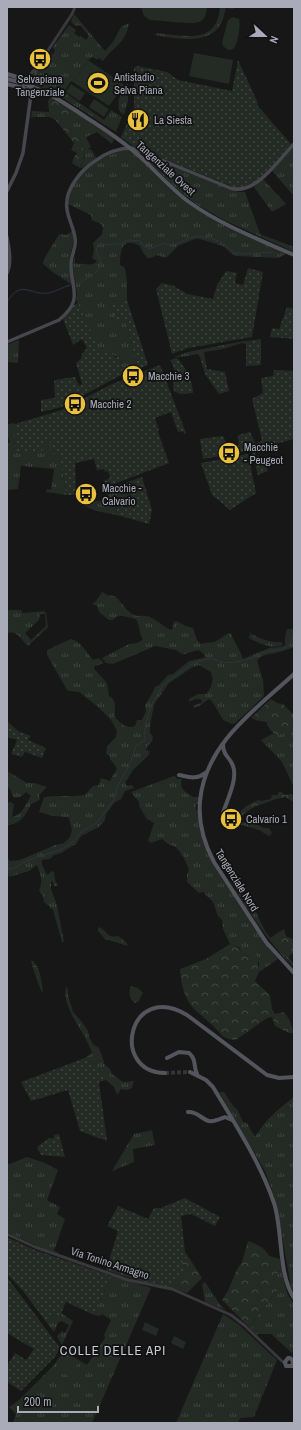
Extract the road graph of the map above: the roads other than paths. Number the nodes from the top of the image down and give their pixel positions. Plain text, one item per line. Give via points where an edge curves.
1 (75, 7) edge
2 (37, 67) junction
3 (7, 74) edge
4 (26, 78) junction
5 (7, 79) edge
6 (33, 82) junction
7 (7, 84) edge
8 (32, 87) junction
9 (24, 88) junction
10 (30, 101) junction
11 (294, 144) edge
12 (7, 191) edge
13 (7, 237) edge
14 (294, 255) edge
15 (7, 273) edge
16 (7, 342) edge
17 (294, 674) edge
18 (223, 744) junction
19 (225, 756) junction
20 (214, 757) junction
21 (206, 773) junction
22 (179, 775) dead end
23 (195, 778) junction
24 (202, 789) junction
25 (223, 813) junction
26 (218, 815) dead end
27 (225, 818) dead end
28 (294, 973) edge
29 (167, 1058) dead end
30 (195, 1069) junction
31 (165, 1073) tunnel mouth
32 (198, 1075) junction
33 (294, 1077) edge
34 (225, 1108) junction
35 (188, 1112) dead end
36 (222, 1118) junction
37 (232, 1121) junction
38 (7, 1234) edge
39 (294, 1298) edge
40 (294, 1354) edge
41 (276, 1355) junction
42 (292, 1360) edge
43 (287, 1366) junction
44 (294, 1371) edge

1 - 2 street
2 - 4 street
2 - 6 street
3 - 4 main road
4 - 6 main road
4 - 9 main road via 22,83
5 - 14 main road, Tangenziale Ovest, bridge via 26,84 60,100 122,141 166,183 211,216
6 - 8 main road
7 - 9 main road
8 - 9 main road
8 - 10 main road
9 - 10 main road
10 - 12 main road via 24,153
11 - 16 main road via 254,185 243,189 230,188 132,148 114,150 101,156 90,164 72,186 66,202 76,241 71,263 76,294 73,303 59,320
13 - 15 main road via 10,265
17 - 18 main road, Tangenziale Nord via 240,724
18 - 19 main road
18 - 20 main road, Tangenziale Nord
19 - 20 main road
19 - 25 main road via 231,761 235,773
20 - 21 main road, Tangenziale Nord
21 - 23 main road
21 - 24 main road, Tangenziale Nord
22 - 23 main road
23 - 24 main road
24 - 28 main road, Tangenziale Nord via 200,824 208,850 266,942
25 - 26 main road
25 - 27 main road
29 - 30 main road via 179,1052 186,1052 194,1059
30 - 32 main road
30 - 32 main road via 190,1072
31 - 33 main road via 145,1068 132,1049 131,1041 139,1020 148,1011 159,1006 173,1008 187,1015 268,1075 279,1078
32 - 34 main road via 213,1087
34 - 36 main road via 226,1112
34 - 37 main road
35 - 36 main road via 194,1112 208,1121
36 - 37 main road
37 - 39 main road via 262,1174 274,1204 287,1283
38 - 41 street, Via Tonino Armagno via 35,1247 128,1280 172,1290 231,1315
40 - 42 main road
41 - 42 street
41 - 43 street, Via Tonino Armagno
42 - 43 main road via 292,1366
42 - 43 main road via 285,1361
43 - 44 main road

